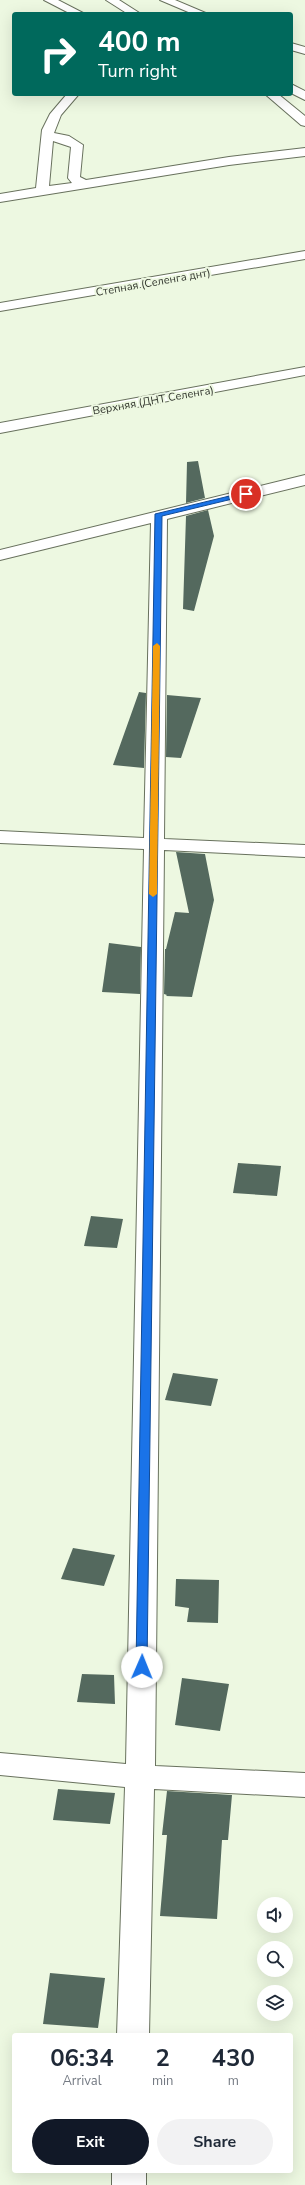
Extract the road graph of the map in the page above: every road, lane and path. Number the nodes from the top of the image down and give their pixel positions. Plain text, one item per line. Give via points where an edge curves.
1 (50, 0) edge
2 (111, 0) edge
3 (165, 0) edge
4 (76, 12) edge
5 (132, 12) edge
6 (198, 12) edge
7 (293, 47) edge
8 (305, 51) edge
9 (293, 89) edge
10 (71, 96) edge
11 (273, 96) edge
12 (305, 96) edge
13 (305, 122) edge
14 (47, 136) junction
15 (305, 152) edge
16 (84, 185) junction
17 (42, 191) junction
18 (0, 198) edge
19 (305, 255) edge
20 (0, 307) edge
21 (305, 371) edge
22 (0, 428) edge
23 (305, 480) edge
24 (159, 514) junction
25 (0, 555) edge
26 (0, 837) edge
27 (154, 844) junction
28 (305, 851) edge
29 (0, 1764) edge
30 (140, 1777) junction
31 (305, 1785) edge
32 (133, 2033) edge
33 (129, 2173) edge
34 (129, 2185) edge

1 - 4 street
2 - 5 street
3 - 6 street
7 - 8 street
9 - 12 street
10 - 14 street via 56,114
11 - 13 street
14 - 16 street via 65,139 77,145 74,178
14 - 17 street
15 - 16 street via 229,161
16 - 17 street
17 - 18 street
19 - 20 street, Степная (Селенга днт)
21 - 22 street, Верхняя (ДНТ Селенга)
23 - 24 street
24 - 25 street
24 - 27 street
26 - 27 street
27 - 28 street
27 - 30 street
29 - 30 street
30 - 31 street
30 - 32 street
33 - 34 street

